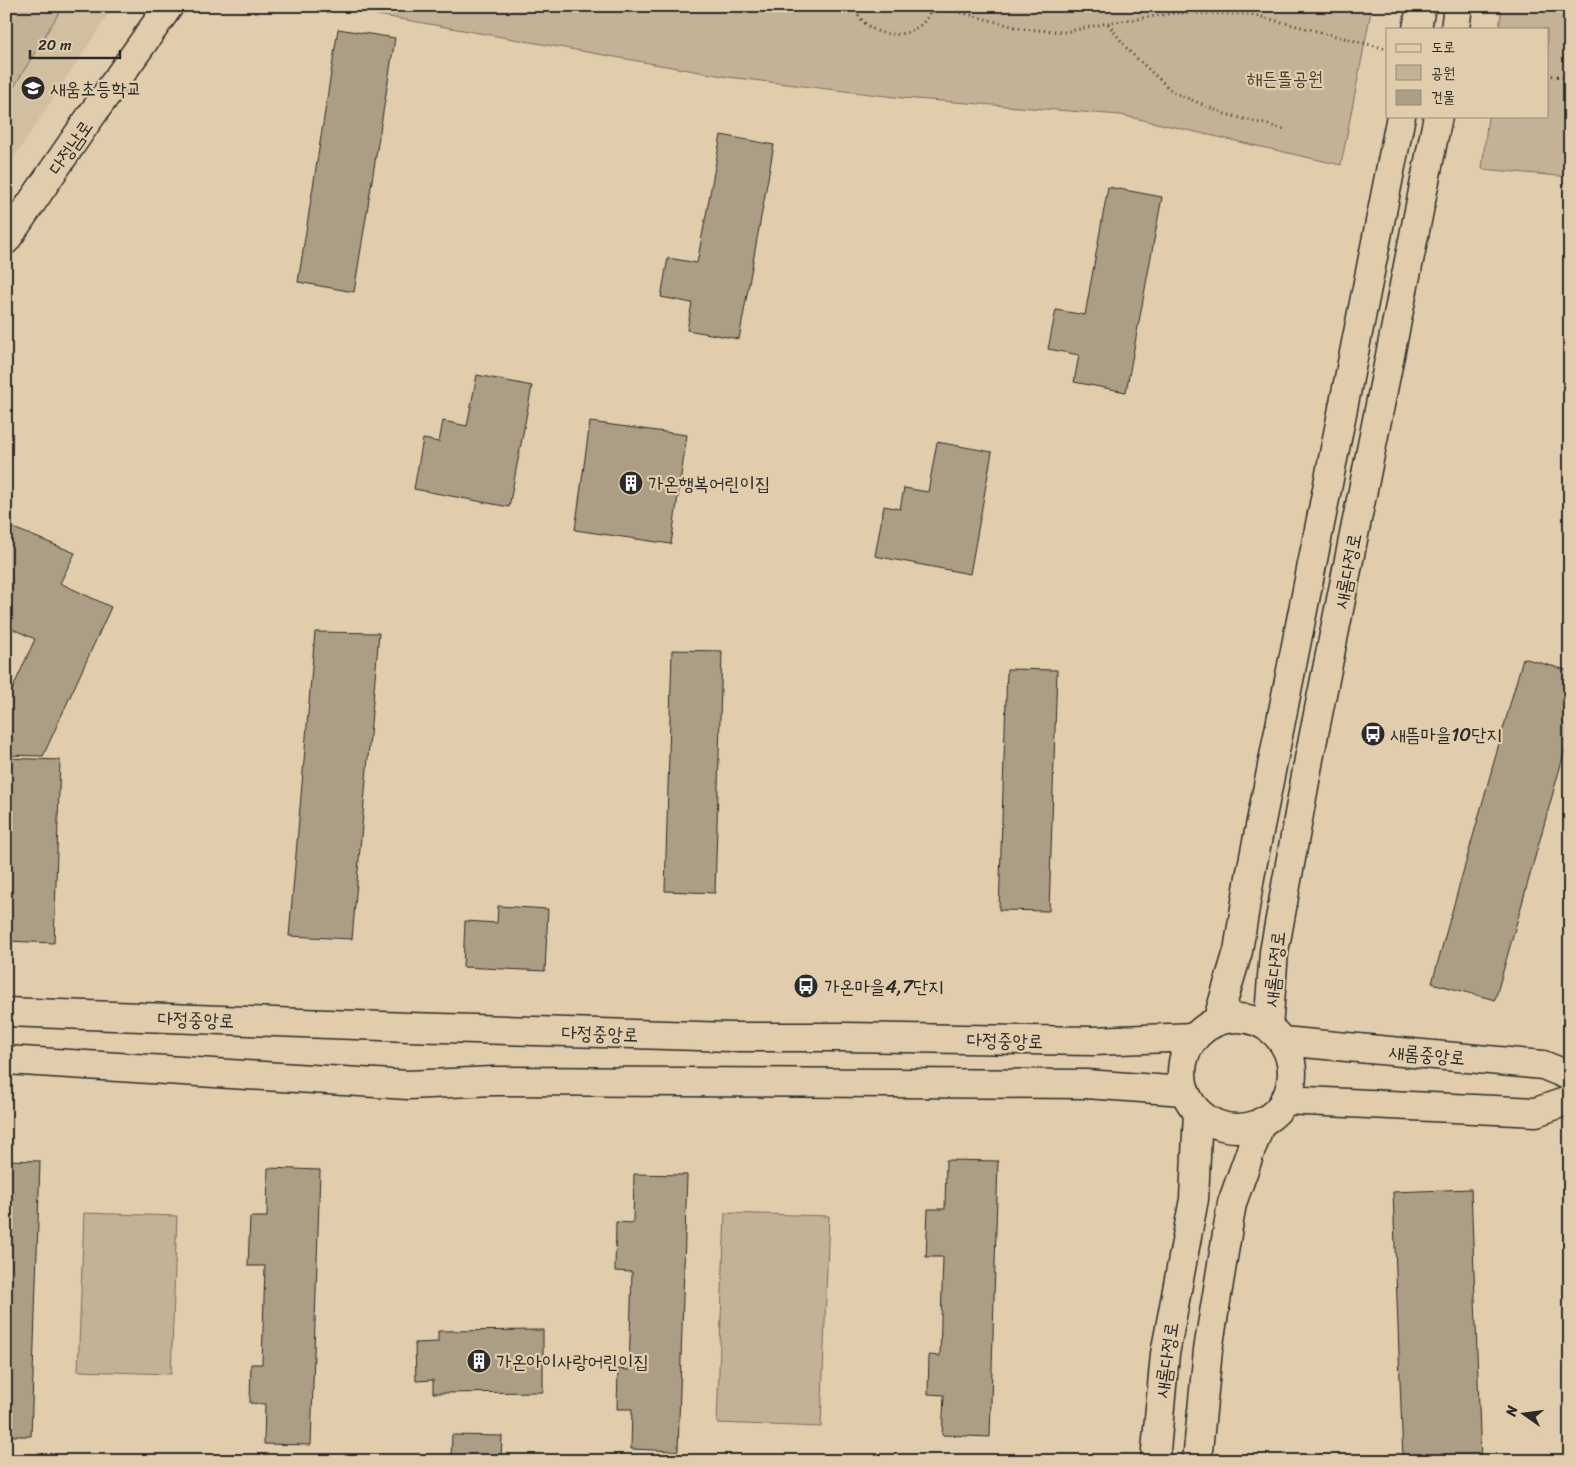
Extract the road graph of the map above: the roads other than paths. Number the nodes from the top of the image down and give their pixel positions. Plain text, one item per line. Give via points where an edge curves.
1 (170, 6) edge
2 (1421, 6) edge
3 (1458, 6) edge
4 (1417, 28) edge
5 (1455, 28) edge
6 (1401, 118) edge
7 (1438, 118) edge
8 (6, 240) edge
9 (6, 1012) edge
10 (1217, 1022) junction
11 (1275, 1034) junction
12 (1195, 1037) junction
13 (6, 1060) edge
14 (1570, 1076) edge
15 (1284, 1100) junction
16 (1570, 1100) edge
17 (1191, 1101) junction
18 (1261, 1122) junction
19 (1155, 1461) edge
20 (1196, 1461) edge

1 - 8 street, 다정남로
2 - 4 street
3 - 5 street
6 - 10 street, 새롬다정로 via 1238,951
7 - 11 street, 새롬다정로 via 1309,759 1274,952
9 - 12 street, 다정중앙로 via 731,1037 1093,1042
10 - 11 street via 1243,1018
10 - 12 street
11 - 14 street, 새롬중앙로 via 1543,1065
11 - 15 street via 1287,1052 1292,1076
12 - 17 street via 1187,1049 1182,1077
13 - 17 street via 408,1085 493,1081 1086,1084
15 - 16 street via 1536,1112
15 - 18 street
17 - 18 street via 1217,1124 1239,1128
17 - 19 street, 새롬다정로 via 1194,1199 1165,1354
18 - 20 street via 1232,1203 1208,1350

